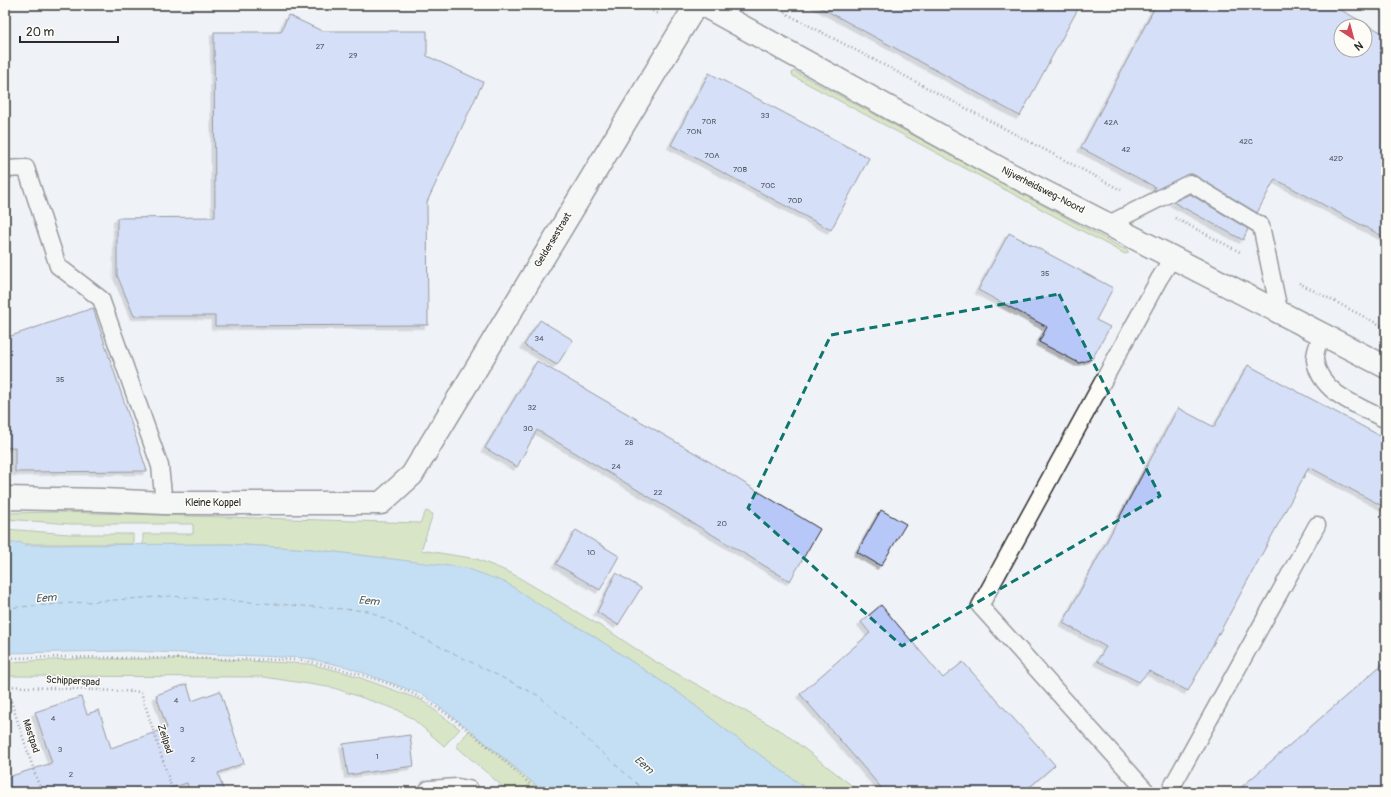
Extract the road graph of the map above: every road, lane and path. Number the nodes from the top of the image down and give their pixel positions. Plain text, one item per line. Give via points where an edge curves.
1 (696, 5) edge
2 (704, 5) edge
3 (770, 5) edge
4 (5, 169) edge
5 (1148, 204) junction
6 (1109, 224) junction
7 (1174, 257) junction
8 (1270, 268) junction
9 (1279, 310) junction
10 (1386, 328) edge
11 (1322, 333) junction
12 (1386, 366) edge
13 (1386, 420) edge
14 (412, 475) joint
15 (5, 498) edge
16 (164, 504) junction
17 (1317, 526) dead end
18 (5, 658) edge
19 (6, 686) edge
20 (141, 692) joint
21 (41, 792) edge
22 (173, 792) edge
23 (434, 792) edge
24 (468, 792) edge
25 (540, 792) edge
26 (1146, 792) edge
27 (1169, 792) edge

1 - 14 street, Geldersestraat
2 - 6 street, Nijverheidsweg-Noord via 1006,172
3 - 5 path
4 - 16 lane via 26,168 58,266 101,299 160,466
5 - 6 lane
5 - 8 path
5 - 8 lane via 1190,183 1261,226
6 - 7 street, Nijverheidsweg-Noord
7 - 9 street, Nijverheidsweg-Noord
7 - 26 lane via 980,606
8 - 9 lane
8 - 10 path
9 - 11 street, Nijverheidsweg-Noord
11 - 12 street, Nijverheidsweg-Noord
11 - 13 lane via 1315,359 1322,379 1333,391
14 - 16 street, Kleine Koppel via 381,503
15 - 16 street, Kleine Koppel
17 - 27 lane
18 - 25 path via 65,656 302,660 340,668 423,699 460,725
19 - 20 path, Schipperspad
19 - 21 path, Mastpad
20 - 22 path, Zeilpad
23 - 24 street

